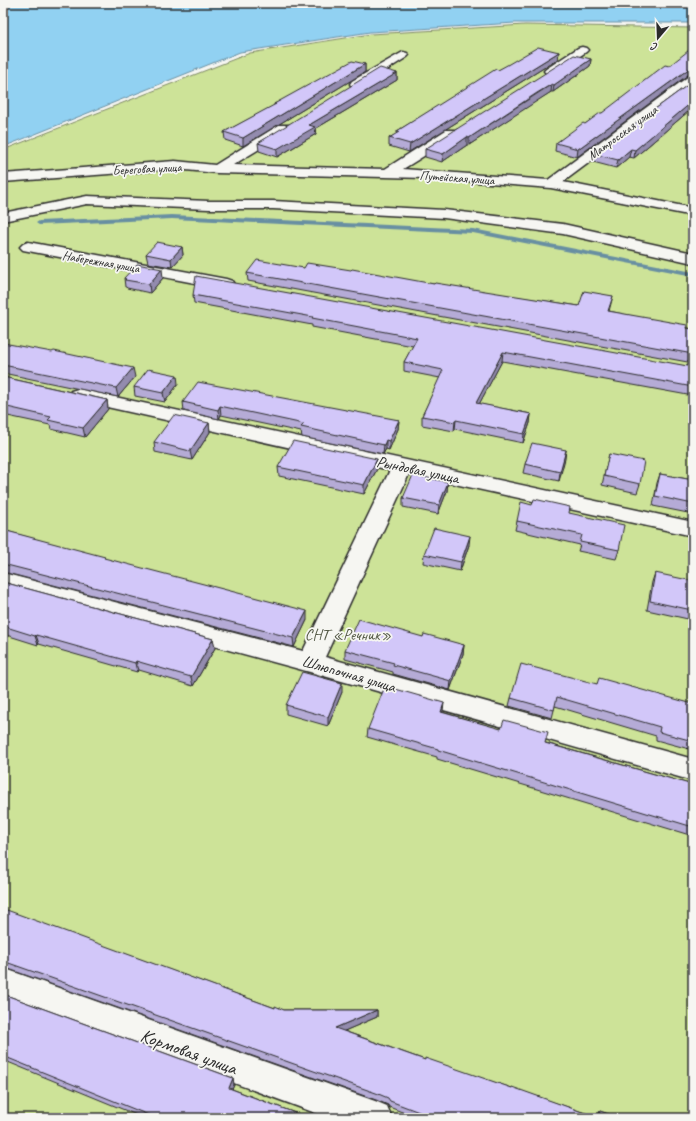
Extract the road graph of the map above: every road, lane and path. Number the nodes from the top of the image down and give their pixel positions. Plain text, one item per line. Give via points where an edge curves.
1 (582, 50) dead end
2 (403, 55) dead end
3 (542, 76) edge
4 (693, 79) edge
5 (343, 92) edge
6 (297, 120) edge
7 (462, 127) edge
8 (217, 169) junction
9 (388, 173) junction
10 (3, 178) edge
11 (551, 184) junction
12 (693, 212) edge
13 (3, 217) edge
14 (28, 247) dead end
15 (693, 258) edge
16 (239, 286) edge
17 (57, 390) edge
18 (402, 466) junction
19 (693, 529) edge
20 (3, 581) edge
21 (310, 662) junction
22 (693, 770) edge
23 (3, 983) edge
24 (374, 1118) edge

1 - 3 street
2 - 5 street
4 - 11 street, Матросская улица
6 - 8 street
7 - 9 street
8 - 9 street, Путейская улица
8 - 10 street, Береговая улица via 174,165
9 - 11 street, Путейская улица
11 - 12 street, Путейская улица
13 - 15 street via 87,200 273,205 444,214 563,229
14 - 16 street, Набережная улица
17 - 18 street, Рындовая улица
18 - 19 street, Рындовая улица
18 - 21 street
20 - 21 street, Шлюпочная улица
21 - 22 street, Шлюпочная улица
23 - 24 street, Кормовая улица

